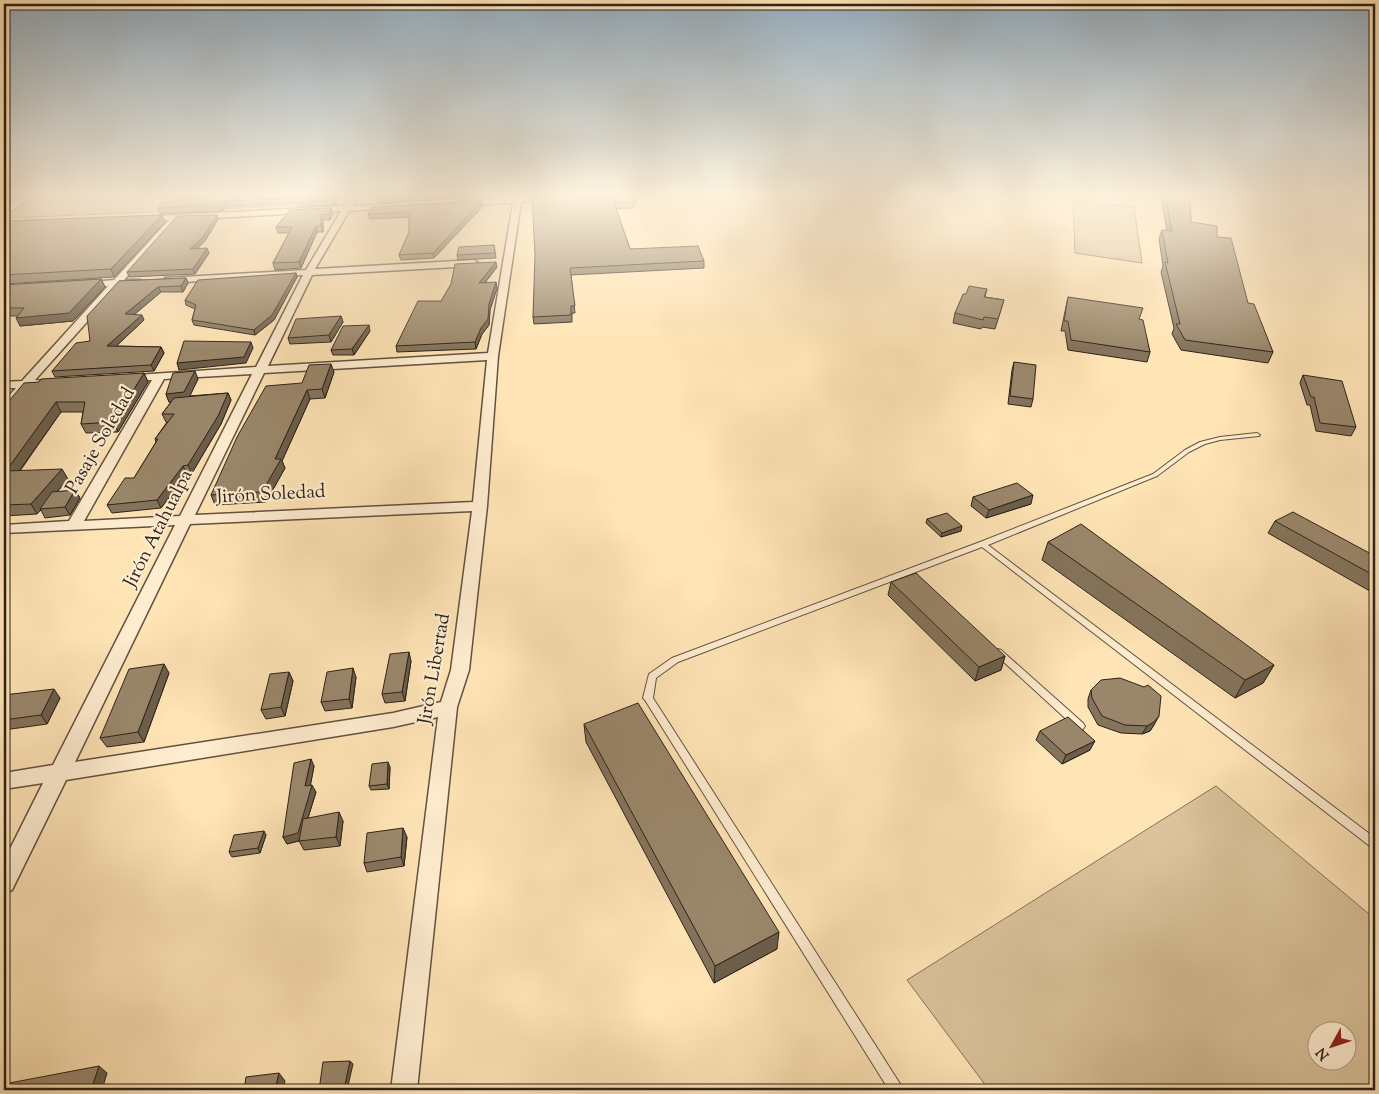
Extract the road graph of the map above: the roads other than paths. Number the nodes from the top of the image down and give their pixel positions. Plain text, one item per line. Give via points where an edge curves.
1 (149, 247) edge
2 (323, 247) edge
3 (502, 247) edge
4 (497, 262) junction
5 (312, 271) junction
6 (116, 283) junction
7 (70, 285) edge
8 (493, 356) junction
9 (263, 369) junction
10 (160, 376) junction
11 (112, 379) edge
12 (54, 382) edge
13 (24, 384) junction
14 (4, 385) edge
15 (4, 408) edge
16 (1256, 435) dead end
17 (480, 506) junction
18 (186, 519) junction
19 (74, 525) junction
20 (4, 529) edge
21 (984, 544) junction
22 (987, 643) edge
23 (448, 707) junction
24 (1080, 726) edge
25 (60, 771) junction
26 (4, 781) edge
27 (1375, 844) edge
28 (4, 882) edge
29 (404, 1090) edge
30 (897, 1090) edge

1 - 6 street
2 - 5 street, Jirón Atahualpa
3 - 4 street, Jirón Libertad
4 - 5 street
4 - 8 street, Jirón Libertad
5 - 6 street
5 - 9 street, Jirón Atahualpa
6 - 7 street
6 - 13 street
8 - 9 street
8 - 17 street, Jirón Libertad
9 - 10 street
9 - 18 street, Jirón Atahualpa
10 - 11 street
10 - 19 street, Pasaje Soledad
12 - 13 street
13 - 14 street
13 - 15 street
16 - 21 lane via 1216,439 1188,450 1155,475
17 - 18 street, Jirón Soledad
17 - 23 street, Jirón Libertad via 460,670
18 - 19 street, Jirón Soledad
18 - 25 street, Jirón Atahualpa
19 - 20 street, Jirón Soledad
21 - 27 lane
21 - 30 lane via 912,576 675,660 652,676 648,698
22 - 24 lane
23 - 25 street via 393,720
23 - 29 street, Jirón Libertad
25 - 26 street
25 - 28 street, Jirón Atahualpa

